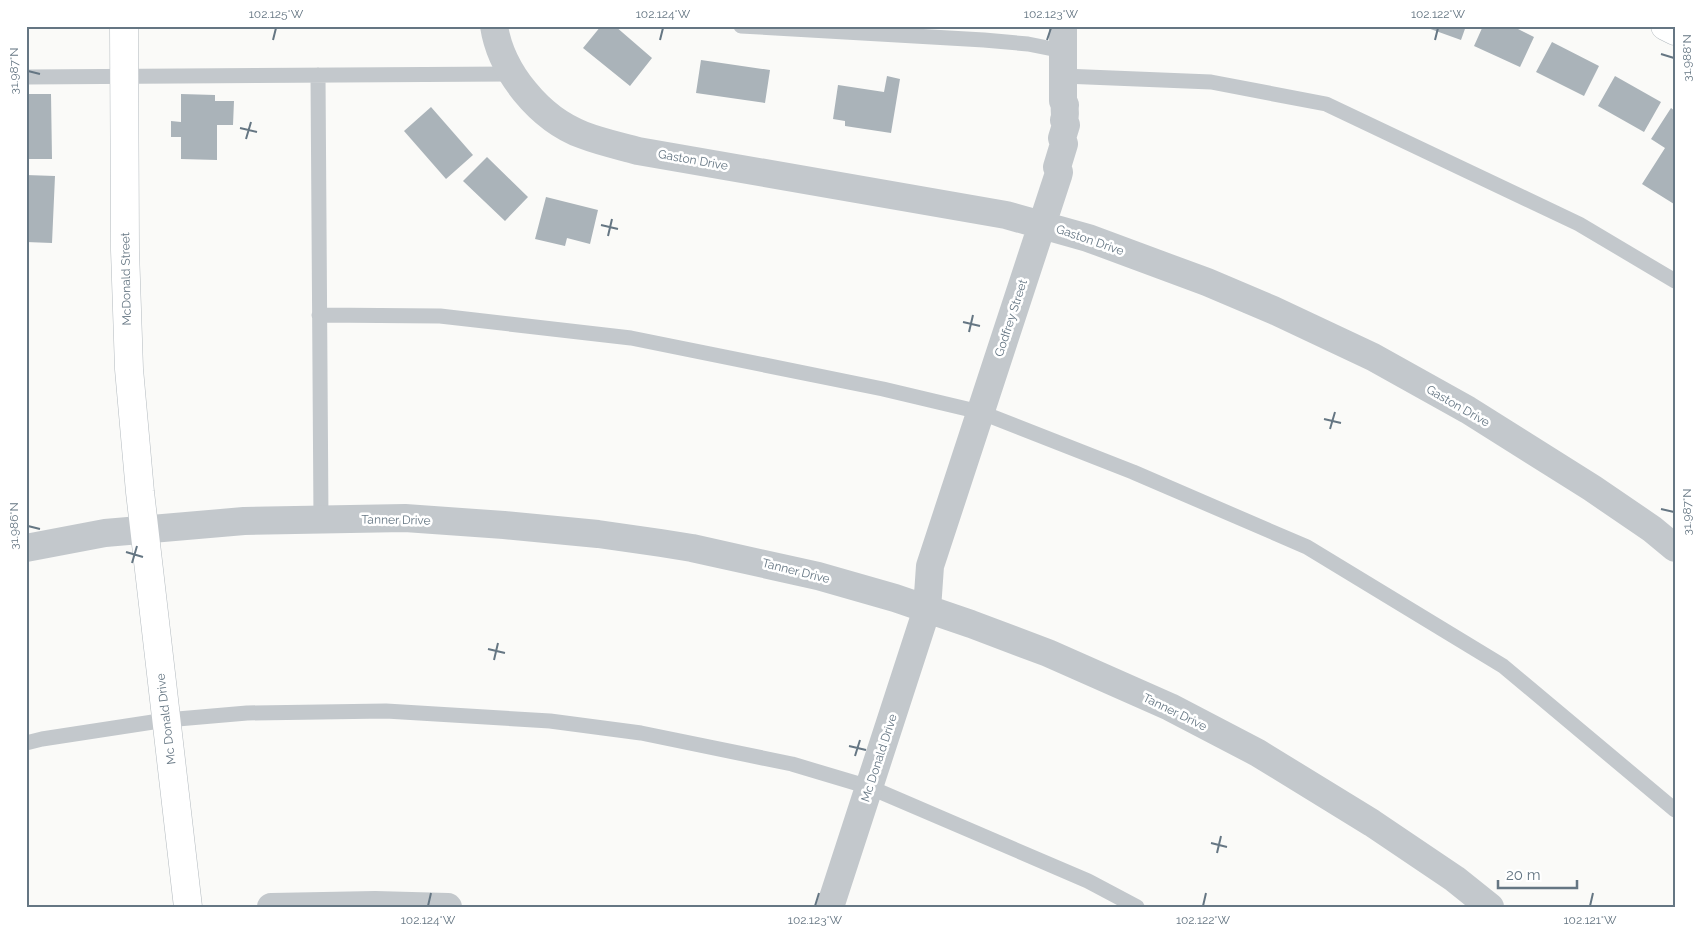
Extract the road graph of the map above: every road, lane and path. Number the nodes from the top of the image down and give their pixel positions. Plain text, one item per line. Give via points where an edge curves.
1 (124, 26) edge
2 (494, 26) edge
3 (742, 26) edge
4 (1666, 26) edge
5 (1675, 31) edge
6 (1063, 51) edge
7 (512, 74) junction
8 (318, 75) junction
9 (26, 77) edge
10 (124, 77) junction
11 (1042, 224) junction
12 (1675, 281) edge
13 (319, 315) junction
14 (980, 412) junction
15 (321, 519) junction
16 (144, 530) junction
17 (26, 548) edge
18 (1675, 548) edge
19 (927, 609) junction
20 (166, 720) junction
21 (26, 743) edge
22 (869, 788) junction
23 (1675, 810) edge
24 (188, 907) edge
25 (272, 907) edge
26 (448, 907) edge
27 (830, 907) edge
28 (1136, 907) edge
29 (1490, 907) edge

1 - 10 street, McDonald Street
2 - 7 street, Gaston Drive
3 - 6 lane via 984,40
4 - 5 street
6 - 11 street, Godfrey Street via 1064,144 1054,192
6 - 12 lane via 1326,104 1579,224
7 - 8 lane
7 - 11 street, Gaston Drive via 524,91 564,126 608,144
8 - 10 lane
8 - 13 lane
9 - 10 lane
10 - 16 street, McDonald Street via 128,359
11 - 14 street, Godfrey Street
11 - 18 street, Gaston Drive via 1207,282 1373,358 1468,410 1584,482
13 - 14 lane via 440,316 631,338
13 - 15 lane
14 - 19 street, Godfrey Street via 930,566
14 - 23 lane via 1133,472 1307,547 1503,666
15 - 16 street, Tanner Drive via 244,521
15 - 19 street, Tanner Drive via 405,518 469,522 661,543 818,576
16 - 17 street, Tanner Drive via 105,533
16 - 20 street, Mc Donald Drive
19 - 22 street, Mc Donald Drive
19 - 29 street, Tanner Drive via 1048,653 1170,707 1258,754 1364,818 1455,879
20 - 21 lane
20 - 22 lane via 247,713 386,711 550,721 641,733 782,762
20 - 24 street, Mc Donald Drive
22 - 27 street, Mc Donald Drive
22 - 28 lane via 1088,881
25 - 26 street

